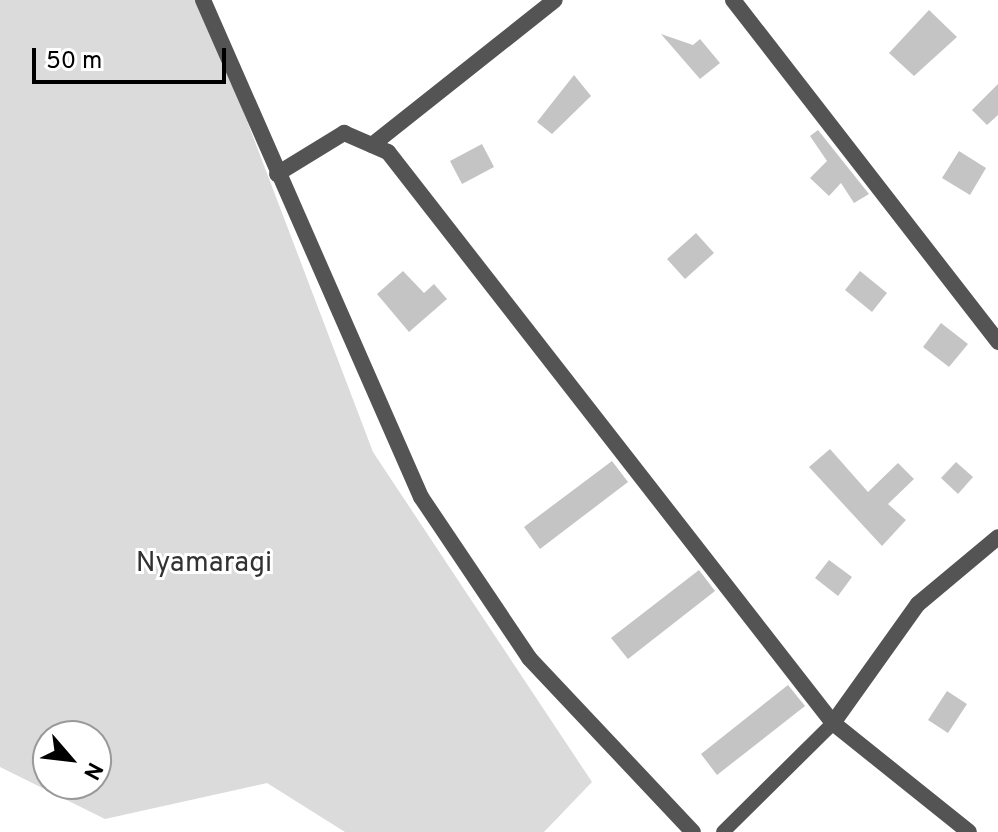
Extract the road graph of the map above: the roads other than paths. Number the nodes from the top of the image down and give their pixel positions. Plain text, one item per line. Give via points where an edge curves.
1 (555, 0) edge
2 (733, 0) edge
3 (207, 2) edge
4 (372, 145) junction
5 (277, 174) junction
6 (998, 342) edge
7 (998, 537) edge
8 (833, 723) junction
9 (693, 832) edge
10 (723, 832) edge
11 (969, 832) edge

1 - 4 street
2 - 6 street
3 - 5 street
4 - 5 street via 344,133
4 - 8 street via 388,152
5 - 9 street via 421,497 529,658
7 - 8 street via 918,604
8 - 10 lane
8 - 11 street

